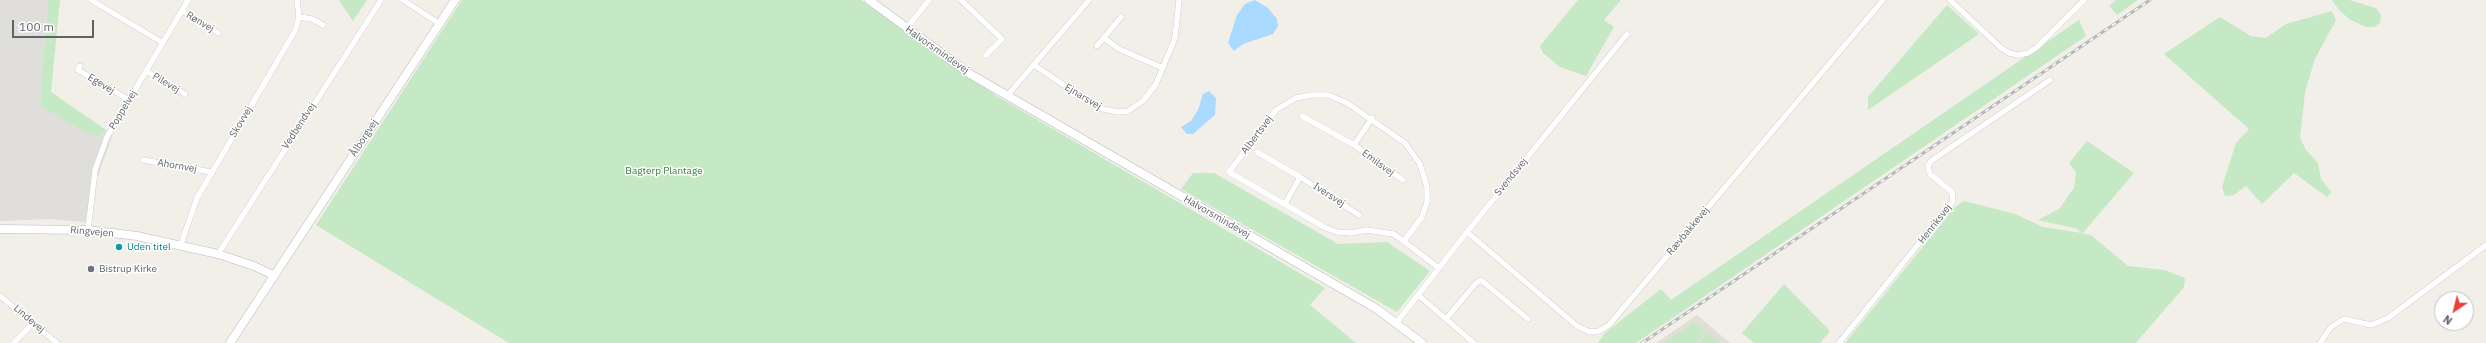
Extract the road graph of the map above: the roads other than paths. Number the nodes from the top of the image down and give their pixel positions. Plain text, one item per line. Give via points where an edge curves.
1 (90, 0) edge
2 (188, 0) edge
3 (297, 0) edge
4 (381, 0) edge
5 (403, 0) edge
6 (455, 0) edge
7 (869, 0) edge
8 (929, 0) edge
9 (961, 0) edge
10 (1089, 0) edge
11 (1179, 0) edge
12 (1883, 0) edge
13 (1950, 0) edge
14 (2084, 0) edge
15 (182, 12) junction
16 (1122, 16) dead end
17 (300, 17) junction
18 (440, 24) junction
19 (323, 25) dead end
20 (906, 29) junction
21 (218, 33) dead end
22 (1627, 34) dead end
23 (1104, 38) junction
24 (163, 43) junction
25 (1097, 46) dead end
26 (986, 55) dead end
27 (1034, 65) junction
28 (80, 66) dead end
29 (1163, 68) junction
30 (146, 71) junction
31 (2050, 80) dead end
32 (186, 94) dead end
33 (1007, 96) junction
34 (129, 100) junction
35 (1302, 116) dead end
36 (1372, 118) junction
37 (1354, 145) junction
38 (1257, 152) dead end
39 (143, 160) dead end
40 (211, 172) junction
41 (1300, 177) junction
42 (1403, 180) dead end
43 (1285, 204) junction
44 (1359, 215) dead end
45 (0, 229) edge
46 (88, 230) junction
47 (1467, 232) junction
48 (1404, 241) junction
49 (181, 244) junction
50 (2486, 245) edge
51 (218, 254) junction
52 (1439, 268) junction
53 (273, 275) junction
54 (1418, 295) junction
55 (0, 296) edge
56 (1446, 319) junction
57 (1528, 319) dead end
58 (1397, 322) junction
59 (33, 323) junction
60 (14, 343) edge
61 (57, 343) edge
62 (230, 343) edge
63 (1422, 343) edge
64 (1474, 343) edge
65 (1839, 343) edge
66 (2320, 343) edge

1 - 24 street
2 - 15 street, Poppelvej
3 - 17 street
4 - 51 street, Vedbendvej
5 - 18 street
6 - 18 street, Ålborgvej
7 - 20 street, Halvorsmindevej
8 - 20 street
9 - 26 street via 1002,40
10 - 27 street
11 - 29 street, Ejnarsvej via 1175,38
12 - 47 street, Rævbakkevej via 1609,325 1599,331 1590,332 1577,326
13 - 14 street via 2000,47 2018,55 2028,53 2037,47
15 - 21 street, Rønvej
15 - 24 street, Poppelvej
16 - 23 street
17 - 19 street via 312,19
17 - 40 street, Skovvej via 295,31
18 - 53 street, Ålborgvej
20 - 33 street, Halvorsmindevej
22 - 47 street, Svendsvej
23 - 25 street
23 - 29 street via 1119,49
24 - 30 street, Poppelvej
27 - 29 street, Ejnarsvej via 1098,108 1118,112 1128,111 1144,100 1156,84
27 - 33 street
28 - 34 street, Egevej via 78,70
30 - 32 street, Pilevej
30 - 34 street, Poppelvej
31 - 65 street, Henriksvej via 1931,161 1928,166 1930,174 1952,192 1953,201
33 - 58 street, Halvorsmindevej
34 - 46 street, Poppelvej via 107,137 95,170
35 - 37 street, Emilsvej
36 - 37 street, Emilsvej
36 - 43 street, Albertsvej via 1348,103 1328,95 1296,98 1276,110 1229,172
36 - 48 street, Albertsvej via 1405,143 1415,154 1425,176 1427,202 1422,217
37 - 42 street, Emilsvej
38 - 41 street, Iversvej
39 - 40 street, Ahornvej
40 - 49 street, Skovvej via 191,212
41 - 43 street
41 - 44 street, Iversvej
43 - 48 street, Albertsvej via 1337,232 1381,230 1394,234
45 - 46 street, Ringvejen
46 - 49 street, Ringvejen
47 - 52 street, Svendsvej
48 - 52 street, Albertsvej
49 - 51 street, Ringvejen
50 - 66 street via 2388,318 2371,325 2344,319 2331,327
51 - 53 street, Ringvejen
52 - 54 street, Svendsvej
53 - 62 street, Ålborgvej
54 - 56 street
54 - 58 street, Svendsvej
55 - 59 street, Lindevej
56 - 57 street via 1481,280
56 - 64 street
58 - 63 street, Halvorsmindevej
59 - 60 street
59 - 61 street, Lindevej

